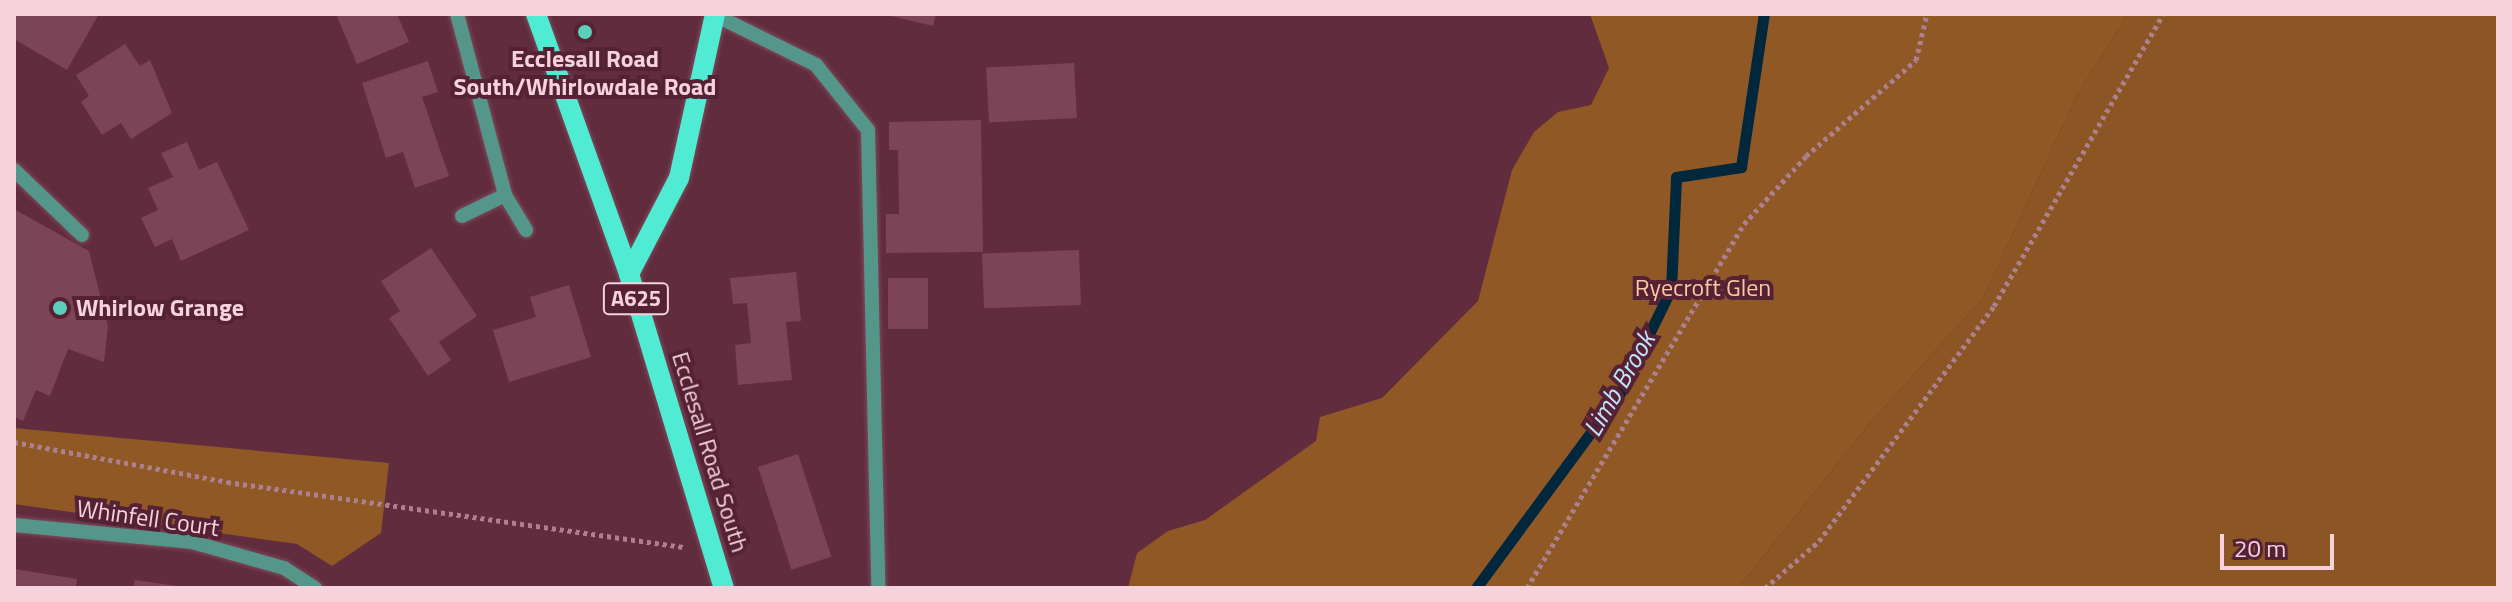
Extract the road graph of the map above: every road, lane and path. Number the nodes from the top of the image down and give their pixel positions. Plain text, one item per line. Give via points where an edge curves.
1 (457, 14) edge
2 (536, 14) edge
3 (715, 14) edge
4 (1927, 14) edge
5 (2163, 14) edge
6 (14, 170) edge
7 (505, 195) junction
8 (462, 216) dead end
9 (526, 230) dead end
10 (82, 235) dead end
11 (629, 274) junction
12 (14, 442) edge
13 (14, 525) edge
14 (712, 551) junction
15 (315, 588) edge
16 (724, 588) edge
17 (878, 588) edge
18 (1527, 588) edge
19 (1765, 588) edge

1 - 7 street
2 - 11 main road, Ecclesall Road South / A625
3 - 11 main road via 679,178
3 - 17 street via 816,65 868,130
4 - 18 path via 1916,60 1806,156 1744,224
5 - 19 path via 1994,306 1819,541
6 - 10 street
7 - 8 street
7 - 9 street
11 - 14 main road, Ecclesall Road South / A625
12 - 14 path via 227,482
13 - 15 street, Whinfell Court via 192,542 284,568
14 - 16 main road, Ecclesall Road South / A625

